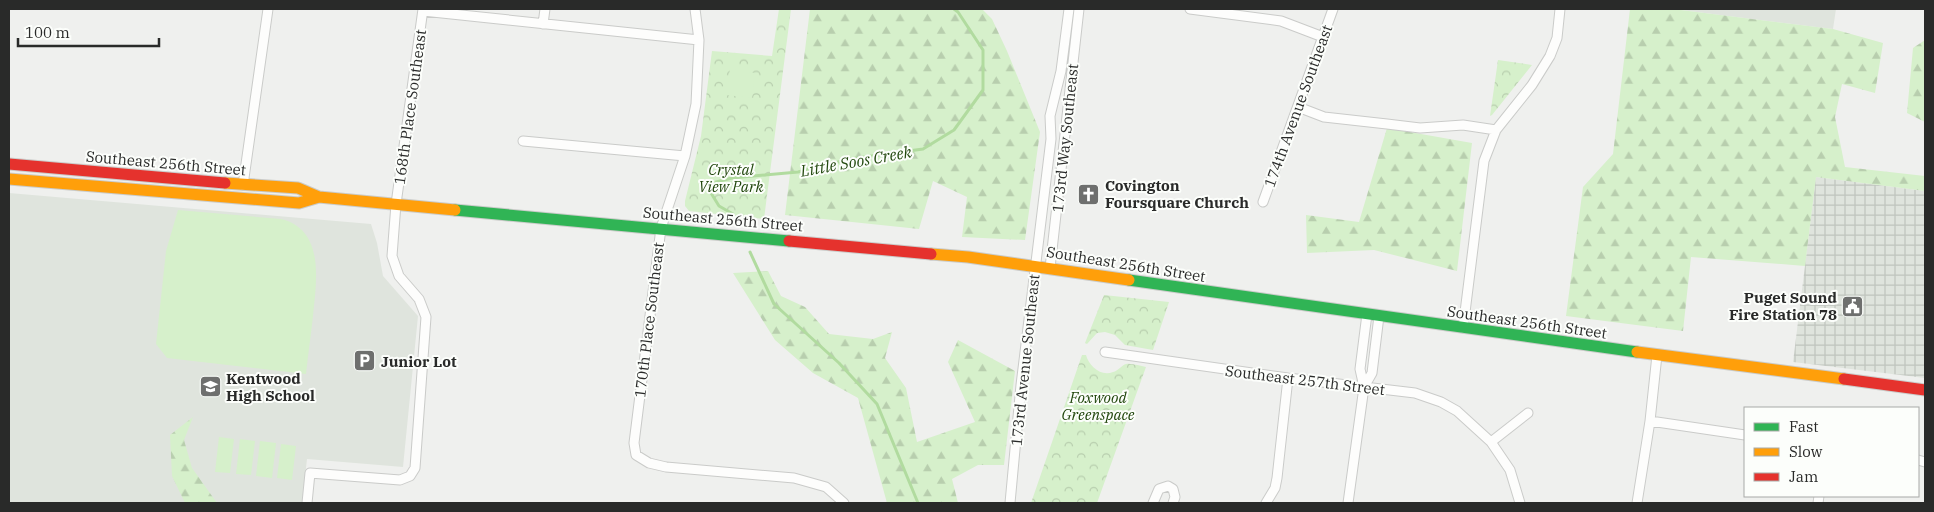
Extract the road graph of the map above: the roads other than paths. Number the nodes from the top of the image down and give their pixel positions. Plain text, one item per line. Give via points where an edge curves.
1 (268, 9) edge
2 (545, 9) edge
3 (695, 9) edge
4 (1070, 9) edge
5 (1079, 9) edge
6 (1190, 9) edge
7 (1333, 9) edge
8 (1560, 9) edge
9 (423, 10) edge
10 (1229, 11) edge
11 (543, 24) junction
12 (1323, 37) junction
13 (699, 40) junction
14 (1298, 106) junction
15 (1496, 130) junction
16 (523, 141) dead end
17 (685, 156) junction
18 (10, 167) edge
19 (9, 179) edge
20 (243, 185) junction
21 (319, 196) junction
22 (1263, 202) dead end
23 (396, 204) junction
24 (661, 228) junction
25 (1036, 266) junction
26 (1050, 268) junction
27 (1373, 315) junction
28 (1464, 328) junction
29 (1105, 352) dead end
30 (1657, 355) junction
31 (1288, 378) junction
32 (1364, 388) junction
33 (1925, 390) edge
34 (1528, 413) dead end
35 (1650, 421) junction
36 (1744, 435) edge
37 (1491, 442) junction
38 (307, 503) edge
39 (844, 503) edge
40 (1010, 503) edge
41 (1153, 503) edge
42 (1173, 503) edge
43 (1266, 503) edge
44 (1348, 503) edge
45 (1520, 503) edge
46 (1637, 503) edge

1 - 20 street
2 - 11 street
3 - 13 street, 170th Place Southeast
4 - 25 street, 173rd Avenue Southeast via 1050,116 1051,140
5 - 26 street, 173rd Way Southeast
6 - 10 street
7 - 12 street, 174th Avenue Southeast
8 - 15 street via 1550,56 1532,85
9 - 11 street
9 - 23 street, 168th Place Southeast
10 - 12 street via 1281,21
11 - 13 street
12 - 14 street, 174th Avenue Southeast
13 - 17 street, 170th Place Southeast via 696,104
14 - 15 street via 1324,116 1420,128 1463,125
14 - 22 street, 174th Avenue Southeast
15 - 28 street via 1484,160
16 - 17 street
17 - 24 street, 170th Place Southeast
18 - 20 main road, Southeast 256th Street
19 - 21 main road, Southeast 256th Street via 299,204
20 - 21 main road, Southeast 256th Street via 298,188
21 - 23 main road, Southeast 256th Street
23 - 24 main road, Southeast 256th Street
23 - 38 street, 168th Place Southeast via 392,256 399,276 419,299 426,318 415,468 410,476 400,480 310,473
24 - 25 main road, Southeast 256th Street
24 - 39 street, 170th Place Southeast via 634,442 636,455 649,463 666,467 794,478 826,487
25 - 26 main road, Southeast 256th Street
25 - 40 street, 173rd Avenue Southeast
26 - 27 main road, Southeast 256th Street
27 - 28 main road, Southeast 256th Street
27 - 32 street via 1372,373
28 - 30 main road, Southeast 256th Street
29 - 31 street, Southeast 257th Street
30 - 33 main road, Southeast 256th Street
30 - 35 street
31 - 32 street, Southeast 257th Street
31 - 43 street via 1277,478
32 - 37 street, Southeast 257th Street via 1415,394 1441,402 1457,411
32 - 44 street
34 - 37 street
35 - 36 street
35 - 46 street
37 - 45 street, Southeast 257th Street via 1510,470
41 - 42 street via 1159,489 1168,486 1175,492

